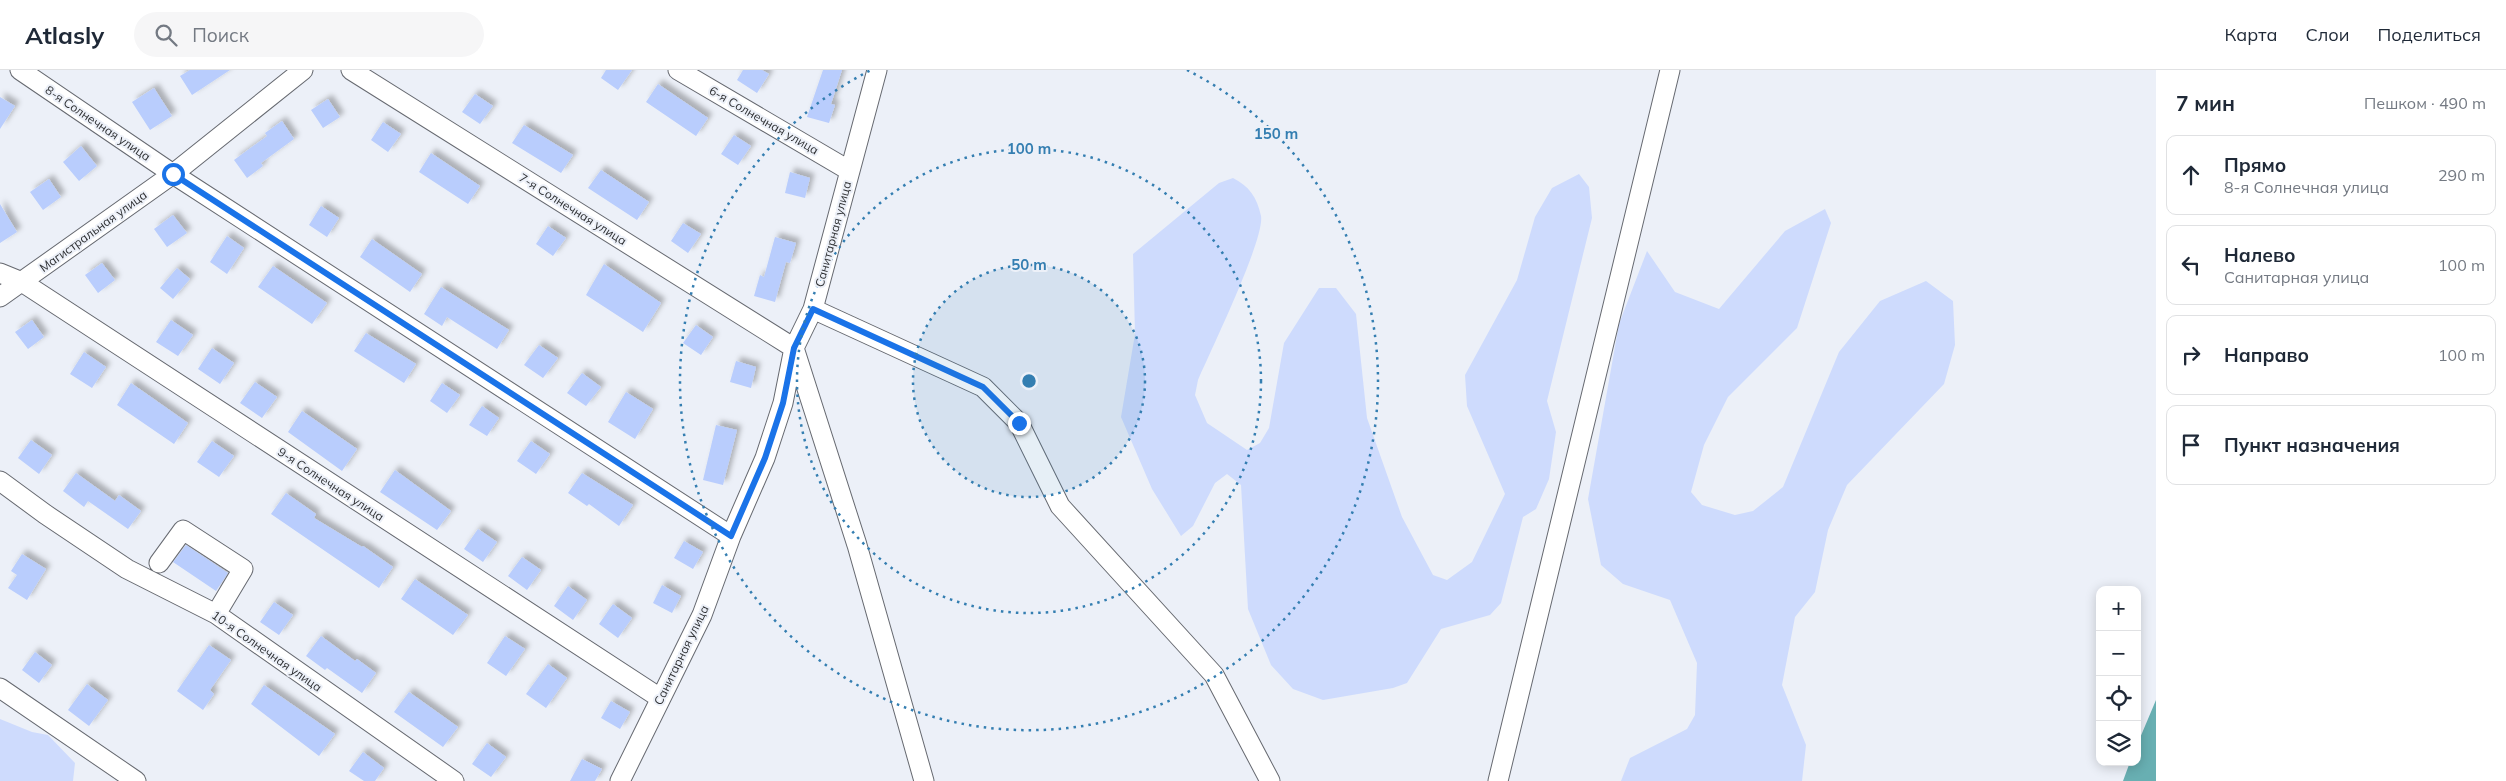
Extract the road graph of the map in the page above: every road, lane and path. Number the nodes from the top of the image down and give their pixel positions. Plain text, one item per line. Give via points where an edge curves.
1 (20, 70) edge
2 (303, 70) edge
3 (351, 70) edge
4 (678, 70) edge
5 (878, 70) edge
6 (1670, 70) edge
7 (850, 171) junction
8 (173, 174) junction
9 (0, 273) edge
10 (22, 282) junction
11 (0, 297) edge
12 (813, 309) junction
13 (794, 348) junction
14 (0, 481) edge
15 (731, 536) junction
16 (159, 563) dead end
17 (216, 614) junction
18 (0, 688) edge
19 (660, 698) junction
20 (136, 781) edge
21 (454, 781) edge
22 (620, 781) edge
23 (924, 781) edge
24 (1270, 781) edge
25 (1498, 781) edge

1 - 8 street, 8-я Солнечная улица
2 - 8 street, Магистральная улица
3 - 13 street, 7-я Солнечная улица
4 - 7 street, 6-я Солнечная улица
5 - 7 street, Санитарная улица
6 - 25 street
7 - 12 street, Санитарная улица
8 - 10 street, Магистральная улица
8 - 15 street, 8-я Солнечная улица
9 - 10 street, 9-я Солнечная улица
10 - 11 street, Магистральная улица
10 - 19 street, 9-я Солнечная улица
12 - 13 street, Санитарная улица
12 - 24 street via 983,387 1019,423 1060,506 1214,675
13 - 15 street, Санитарная улица via 783,403 768,449
13 - 23 street via 857,545
14 - 17 street, 10-я Солнечная улица via 127,569
15 - 19 street, Санитарная улица via 702,615
16 - 17 street via 183,530 243,569
17 - 21 street, 10-я Солнечная улица
18 - 20 street
19 - 22 street, Санитарная улица

